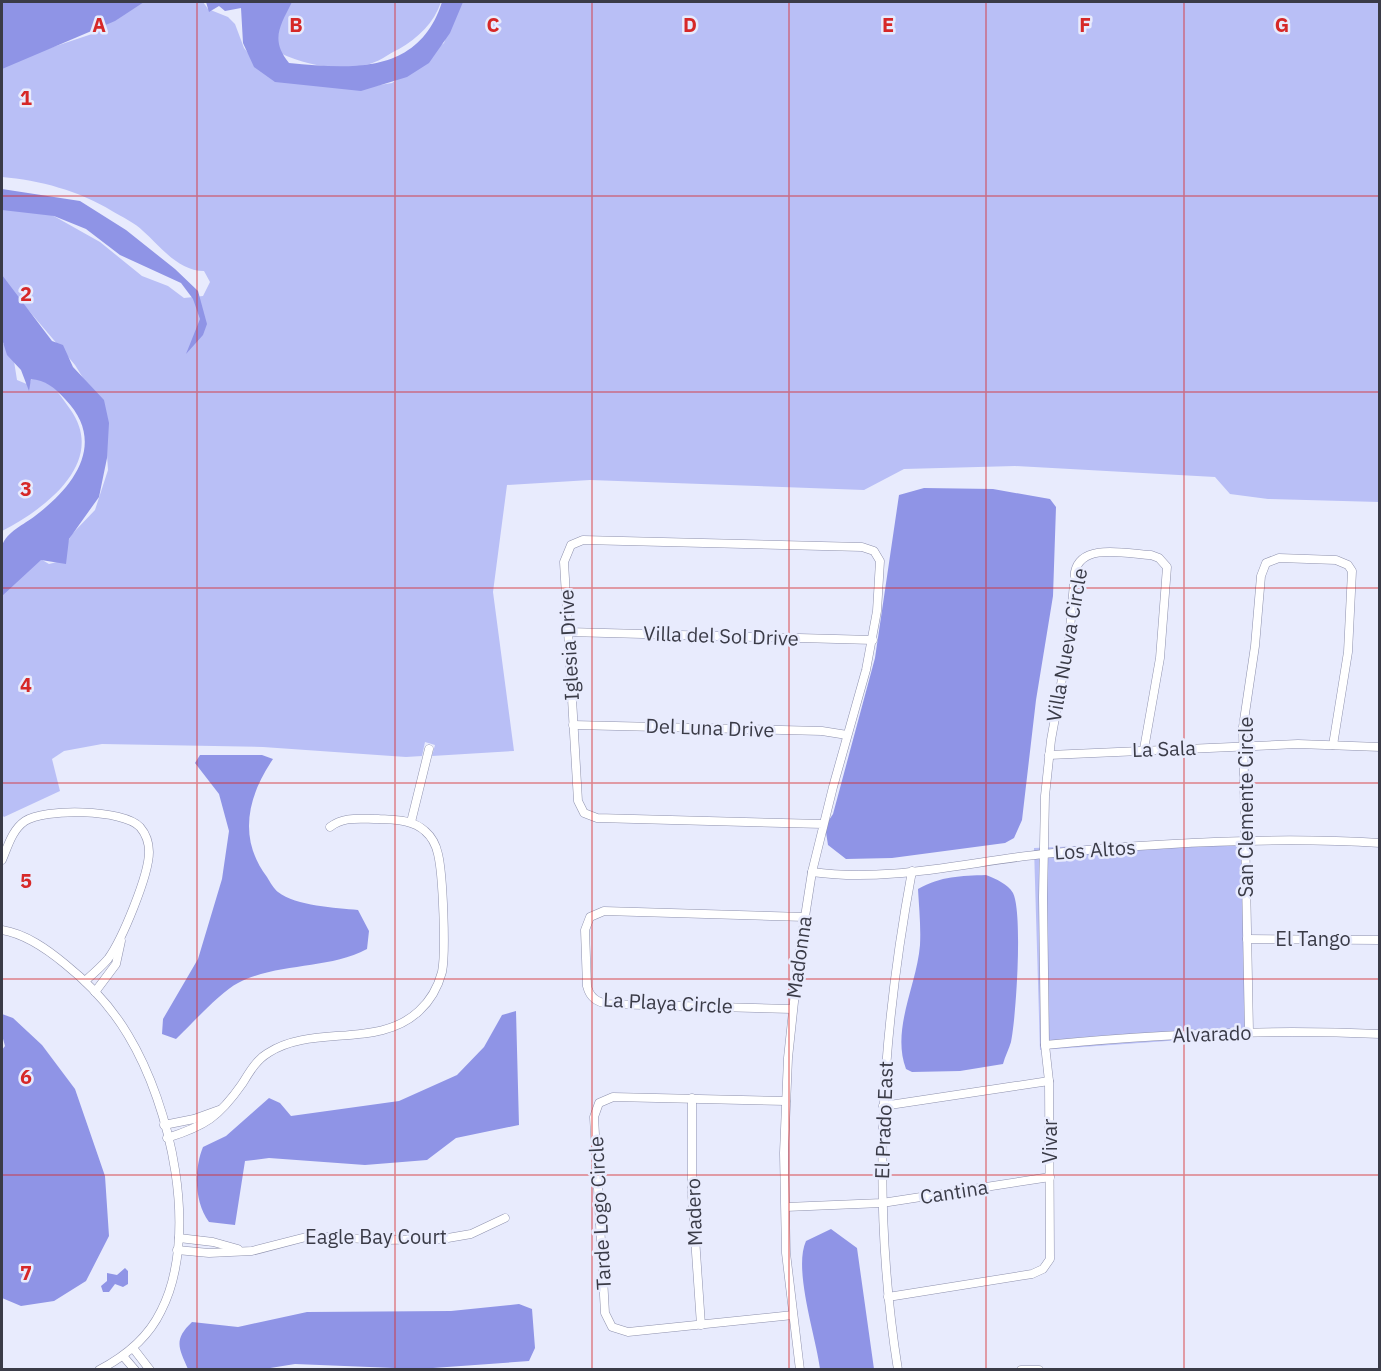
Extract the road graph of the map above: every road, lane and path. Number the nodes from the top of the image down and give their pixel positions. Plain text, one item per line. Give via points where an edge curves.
1 (877, 554) joint
2 (568, 632) junction
3 (873, 640) junction
4 (573, 725) junction
5 (847, 735) junction
6 (1333, 745) junction
7 (1244, 746) junction
8 (1380, 747) edge
9 (429, 749) dead end
10 (1144, 749) junction
11 (1049, 755) junction
12 (411, 822) junction
13 (823, 824) junction
14 (330, 827) dead end
15 (1246, 842) junction
16 (1380, 843) edge
17 (1043, 854) junction
18 (2, 860) edge
19 (912, 871) junction
20 (813, 872) junction
21 (804, 917) junction
22 (2, 930) edge
23 (122, 936) junction
24 (1247, 939) junction
25 (1380, 940) edge
26 (85, 981) junction
27 (95, 992) junction
28 (792, 1009) junction
29 (1249, 1032) junction
30 (1380, 1034) edge
31 (1045, 1045) junction
32 (1049, 1081) junction
33 (692, 1098) junction
34 (786, 1101) junction
35 (228, 1103) junction
36 (882, 1106) junction
37 (164, 1125) junction
38 (167, 1138) junction
39 (1050, 1177) junction
40 (882, 1203) junction
41 (786, 1207) junction
42 (505, 1218) dead end
43 (178, 1238) junction
44 (177, 1250) junction
45 (246, 1251) junction
46 (888, 1297) junction
47 (793, 1315) junction
48 (701, 1325) junction
49 (133, 1348) junction
50 (123, 1356) junction
51 (99, 1370) edge
52 (135, 1370) edge
53 (150, 1370) edge
54 (800, 1370) edge
55 (898, 1370) edge
56 (1021, 1370) edge
57 (1039, 1370) edge

1 - 2 street, Iglesia Drive via 862,547 580,540 569,547 565,556
1 - 3 street, Madonna via 881,576
2 - 3 street, Villa del Sol Drive
2 - 4 street, Iglesia Drive
3 - 5 street, Madonna
4 - 5 street, Del Luna Drive via 822,731
4 - 13 street, Iglesia Drive via 578,801 587,815
5 - 13 street, Madonna
6 - 7 street, La Sala
6 - 7 street, San Clemente Circle via 1348,652 1352,571 1336,560 1279,558 1266,563 1260,576
6 - 8 street, La Sala
7 - 10 street, La Sala
7 - 15 street, San Clemente Circle
9 - 12 street
10 - 11 street, La Sala
10 - 11 street, Villa Nueva Circle via 1160,658 1167,567 1151,555 1095,553 1082,558 1076,568 1069,640
11 - 17 street
12 - 14 street via 347,819
12 - 35 street via 426,832 440,863 444,958 431,996 415,1015 389,1028 293,1042 274,1049 255,1064
13 - 20 street, Madonna
15 - 16 street, Los Altos
15 - 17 street, Los Altos
15 - 24 street, San Clemente Circle
17 - 19 street, Los Altos
17 - 31 street, Vivar
18 - 23 street via 17,829 40,814 111,815 134,822 147,839 148,860
19 - 20 street, Los Altos via 857,876
19 - 36 street, El Prado East via 892,991
20 - 21 street, Madonna
21 - 28 street, Madonna
21 - 28 street, La Playa Circle via 604,911 590,917 585,930 588,990 593,999
22 - 26 street via 46,950
23 - 26 street via 109,957
23 - 27 street via 116,964
24 - 25 street, El Tango
24 - 29 street, San Clemente Circle
26 - 27 street
27 - 37 street via 136,1050
28 - 34 street, Madonna
29 - 30 street, Alvarado
29 - 31 street, Alvarado
31 - 32 street, Vivar
32 - 36 street
32 - 39 street, Vivar
33 - 34 street, Tarde Logo Circle
33 - 48 street, Madero via 692,1194
33 - 48 street, Tarde Logo Circle via 613,1097 599,1103 594,1117 608,1322 625,1332
34 - 41 street, Madonna
35 - 37 street via 208,1115
35 - 38 street via 208,1123
36 - 40 street, El Prado East
37 - 38 street
38 - 43 street via 178,1192
39 - 40 street, Cantina
39 - 46 street, Vivar via 1050,1254 1043,1269
40 - 41 street, Cantina
40 - 46 street, El Prado East
41 - 47 street, Madonna
42 - 45 street, Eagle Bay Court via 471,1234 454,1237 383,1240 309,1236
43 - 44 street
43 - 45 street, Eagle Bay Court
44 - 45 street, Eagle Bay Court
44 - 49 street via 162,1309
46 - 55 street, El Prado East
47 - 48 street, Tarde Logo Circle
47 - 54 street, Madonna
49 - 50 street
49 - 53 street
50 - 51 street
50 - 52 street
56 - 57 street

